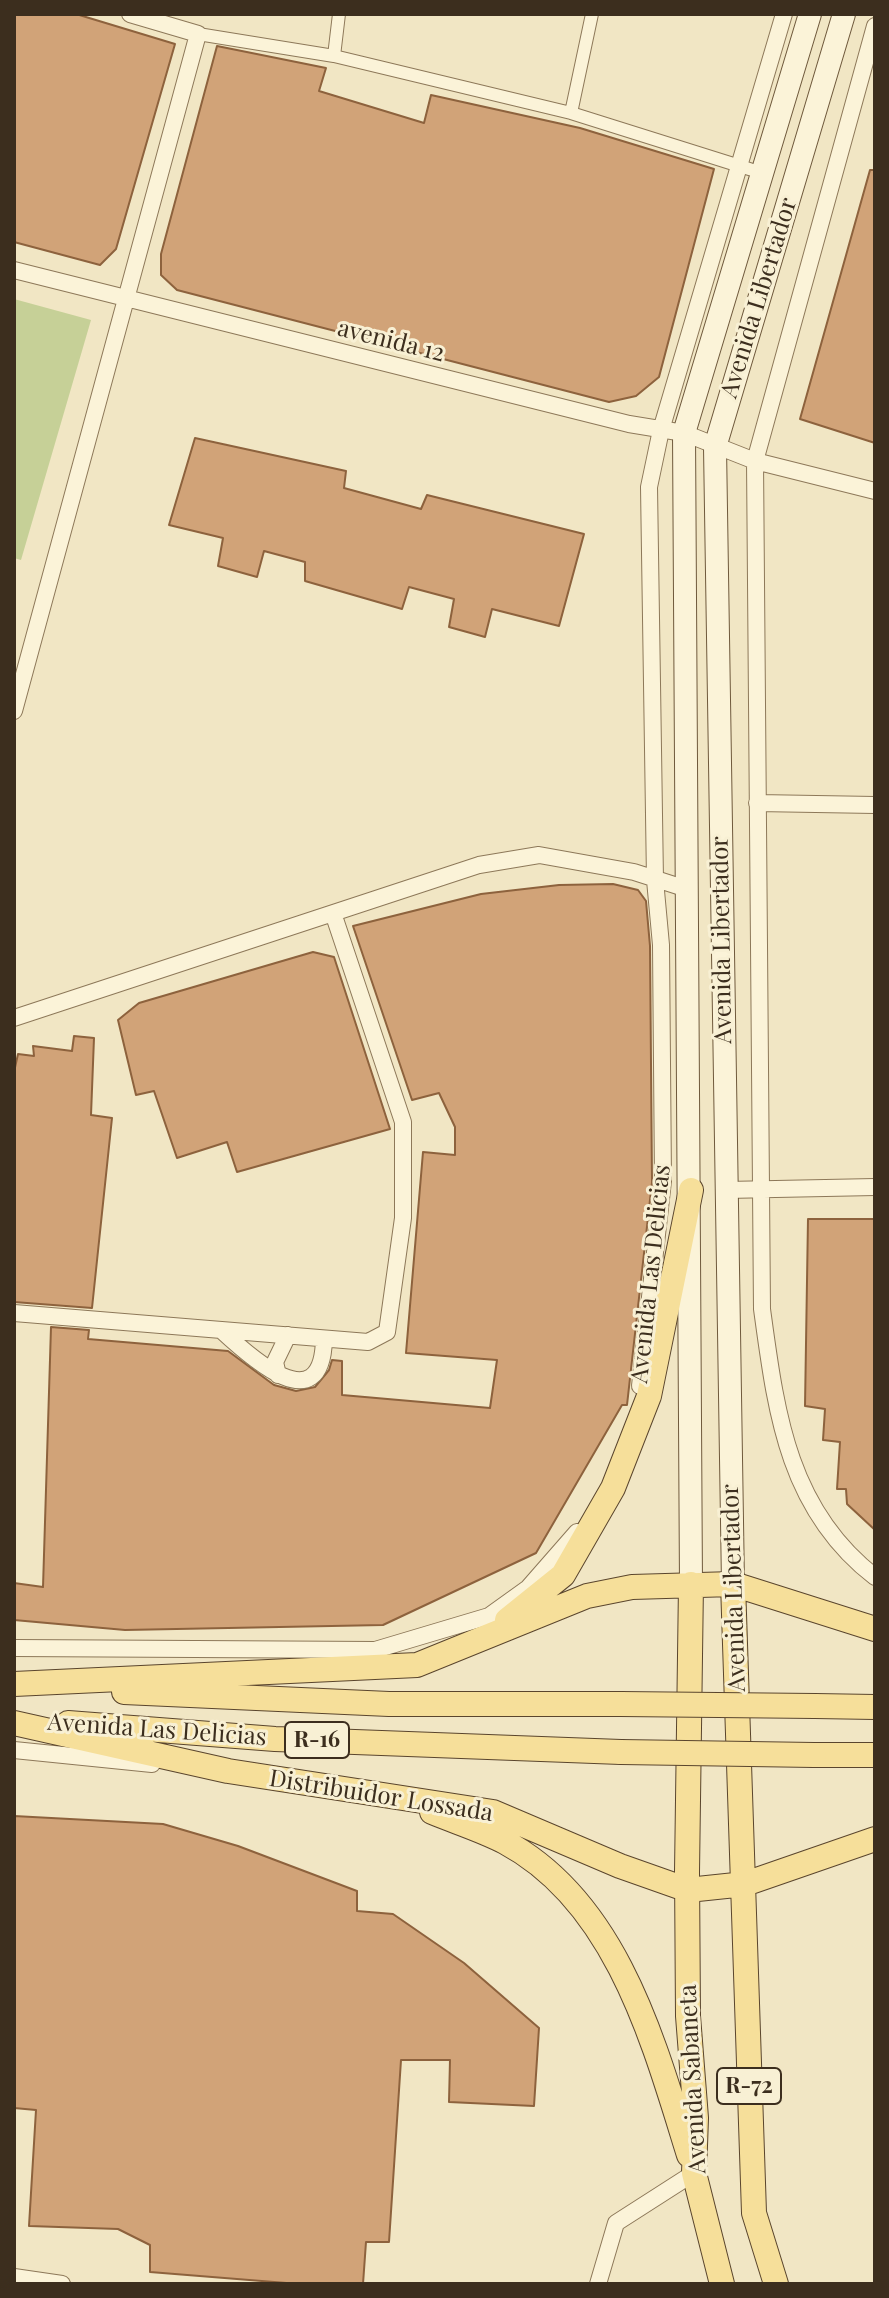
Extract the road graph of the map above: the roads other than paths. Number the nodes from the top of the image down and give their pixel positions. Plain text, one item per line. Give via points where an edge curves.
1 (130, 14) edge
2 (339, 14) edge
3 (592, 14) edge
4 (784, 14) edge
5 (810, 14) edge
6 (844, 14) edge
7 (875, 26) edge
8 (198, 34) junction
9 (334, 56) junction
10 (571, 113) junction
11 (738, 166) junction
12 (762, 173) junction
13 (14, 270) edge
14 (125, 298) junction
15 (661, 430) junction
16 (684, 433) junction
17 (715, 447) junction
18 (755, 461) junction
19 (875, 491) edge
20 (14, 711) edge
21 (757, 803) junction
22 (875, 805) edge
23 (655, 880) junction
24 (687, 889) junction
25 (333, 913) junction
26 (14, 1018) edge
27 (875, 1187) edge
28 (760, 1188) junction
29 (691, 1190) junction
30 (726, 1190) junction
31 (14, 1313) edge
32 (221, 1330) junction
33 (288, 1335) junction
34 (324, 1339) junction
35 (278, 1375) junction
36 (875, 1577) edge
37 (691, 1584) junction
38 (733, 1584) junction
39 (875, 1629) edge
40 (494, 1630) junction
41 (14, 1648) edge
42 (14, 1685) edge
43 (875, 1707) edge
44 (14, 1721) edge
45 (14, 1750) edge
46 (875, 1755) edge
47 (228, 1771) junction
48 (389, 1795) junction
49 (875, 1839) edge
50 (687, 1881) junction
51 (745, 1884) junction
52 (694, 2173) junction
53 (14, 2277) edge
54 (62, 2284) edge
55 (598, 2284) edge
56 (722, 2284) edge
57 (776, 2284) edge

1 - 8 street
2 - 9 street
3 - 10 street
4 - 11 street, Avenida Las Delicias
5 - 12 main road, Avenida Libertador / R-72
6 - 17 main road, Avenida Libertador / R-72
7 - 18 street
8 - 9 street
8 - 14 street
9 - 10 street
10 - 11 street
11 - 12 street
11 - 15 street, Avenida Las Delicias
12 - 16 main road, Avenida Libertador / R-72
13 - 14 street, avenida 12
14 - 15 street, avenida 12
14 - 20 street
15 - 16 street, avenida 12
15 - 23 street, Avenida Las Delicias via 649,487
16 - 17 street, avenida 12
16 - 24 main road, Avenida Libertador / R-72
17 - 18 street, avenida 12
17 - 30 main road, Avenida Libertador / R-72
18 - 19 street, avenida 12
18 - 21 street
21 - 22 street
21 - 28 street
23 - 24 street
23 - 25 street via 539,855 479,865
23 - 41 street, Avenida Las Delicias via 661,945 663,1181 648,1329 639,1393 611,1468 573,1539 528,1588 489,1616 375,1650
24 - 29 main road, Avenida Libertador / R-72
25 - 26 street
25 - 34 street via 403,1122 403,1218 387,1332 368,1342
27 - 28 street
28 - 30 street
28 - 36 street via 762,1309 790,1464 822,1520
29 - 37 main road, Avenida Libertador / R-72
29 - 40 main road via 649,1396 613,1488 563,1575
30 - 38 main road, Avenida Libertador / R-72
31 - 32 street
32 - 33 street
32 - 35 street via 255,1362
33 - 34 street
33 - 35 street via 275,1362
34 - 35 street via 323,1364 313,1376 297,1380
37 - 38 main road
37 - 40 main road via 587,1596
37 - 50 main road, Avenida Libertador / R-72
38 - 39 main road
38 - 51 main road, Avenida Libertador / R-72
40 - 42 main road via 417,1665
42 - 43 main road, Avenida Las Delicias / R-16, bridge via 389,1704
44 - 46 main road, Avenida Las Delicias / R-16, bridge via 275,1739
44 - 47 main road, Distribuidor Lossada
45 - 47 street, Avenida Las Delicias
47 - 48 main road, Distribuidor Lossada
48 - 50 main road, Distribuidor Lossada via 493,1812 620,1866
48 - 52 main road via 506,1842 563,1886 611,1951 655,2043
49 - 51 main road, Distribuidor Lossada
50 - 51 main road, Distribuidor Lossada
50 - 52 main road, Avenida Sabaneta / R-72
51 - 57 main road, R-72 via 754,2213
52 - 55 street via 616,2223
52 - 56 main road, Avenida Sabaneta / R-72
53 - 54 street

